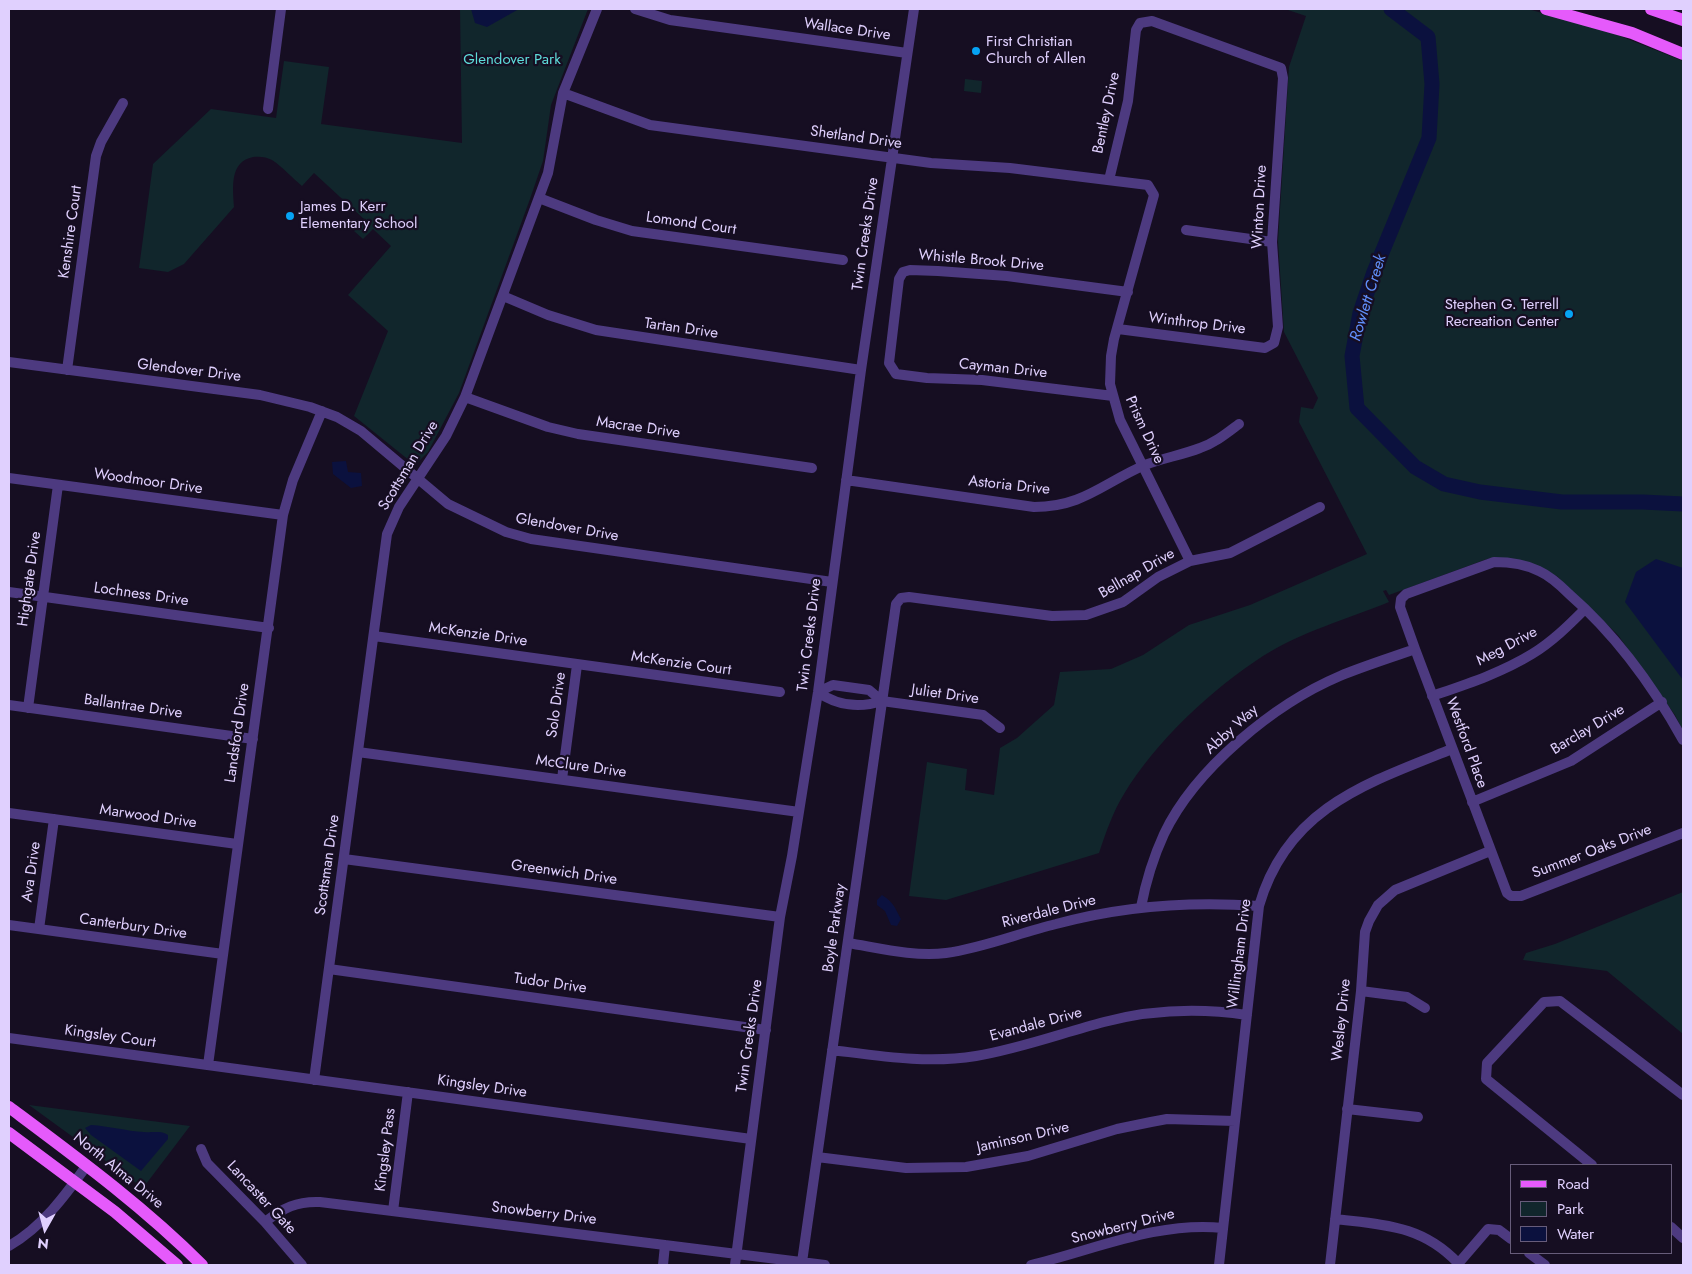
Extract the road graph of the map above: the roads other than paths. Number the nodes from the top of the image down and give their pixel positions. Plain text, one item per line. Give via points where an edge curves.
1 (281, 9) edge
2 (597, 9) edge
3 (635, 9) edge
4 (914, 9) edge
5 (1546, 9) edge
6 (1651, 9) edge
7 (1683, 20) edge
8 (907, 53) junction
9 (1683, 54) edge
10 (1282, 68) joint
11 (563, 93) junction
12 (123, 104) dead end
13 (268, 109) dead end
14 (892, 158) junction
15 (1109, 180) junction
16 (1151, 188) joint
17 (539, 198) junction
18 (1186, 230) dead end
19 (1272, 242) junction
20 (843, 260) dead end
21 (1128, 292) junction
22 (503, 296) junction
23 (1118, 329) junction
24 (1272, 346) joint
25 (9, 362) edge
26 (68, 370) junction
27 (861, 370) junction
28 (892, 371) joint
29 (1113, 396) junction
30 (465, 397) junction
31 (322, 411) junction
32 (1240, 424) dead end
33 (1144, 466) junction
34 (812, 468) dead end
35 (9, 478) edge
36 (417, 478) junction
37 (846, 480) junction
38 (58, 485) junction
39 (1320, 507) dead end
40 (283, 515) junction
41 (1190, 561) junction
42 (832, 582) junction
43 (9, 592) edge
44 (43, 596) junction
45 (898, 600) joint
46 (1585, 609) junction
47 (269, 628) junction
48 (374, 636) junction
49 (1415, 649) junction
50 (577, 665) junction
51 (780, 692) dead end
52 (818, 692) junction
53 (1432, 696) junction
54 (882, 701) junction
55 (1662, 702) junction
56 (9, 705) edge
57 (28, 708) junction
58 (1000, 728) dead end
59 (253, 739) junction
60 (1683, 740) edge
61 (1452, 749) junction
62 (358, 752) junction
63 (562, 779) junction
64 (1472, 802) junction
65 (799, 812) junction
66 (9, 813) edge
67 (54, 819) junction
68 (1683, 832) edge
69 (237, 844) junction
70 (1490, 851) junction
71 (344, 859) junction
72 (1511, 896) joint
73 (1259, 906) junction
74 (1141, 907) junction
75 (780, 917) junction
76 (9, 925) edge
77 (39, 929) junction
78 (848, 943) junction
79 (223, 954) junction
80 (329, 969) junction
81 (1361, 992) junction
82 (1425, 1008) dead end
83 (1247, 1014) junction
84 (766, 1030) junction
85 (9, 1038) edge
86 (832, 1050) junction
87 (208, 1065) junction
88 (314, 1080) junction
89 (408, 1092) junction
90 (1683, 1095) edge
91 (9, 1107) edge
92 (1347, 1109) junction
93 (1418, 1117) dead end
94 (1235, 1121) junction
95 (9, 1133) edge
96 (751, 1139) junction
97 (201, 1149) dead end
98 (817, 1157) junction
99 (1591, 1164) edge
100 (87, 1165) junction
101 (75, 1182) junction
102 (393, 1211) junction
103 (1335, 1219) junction
104 (266, 1222) junction
105 (1223, 1228) junction
106 (1672, 1228) edge
107 (1510, 1238) edge
108 (1683, 1238) edge
109 (665, 1244) junction
110 (9, 1246) edge
111 (736, 1253) junction
112 (1530, 1254) edge
113 (802, 1262) junction
114 (1458, 1264) edge
115 (177, 1265) edge
116 (202, 1265) edge
117 (302, 1265) edge
118 (663, 1265) edge
119 (735, 1265) edge
120 (825, 1265) edge
121 (1031, 1265) edge
122 (1219, 1265) edge
123 (1330, 1265) edge
124 (1545, 1265) edge

1 - 13 street
2 - 11 street, Scottsman Drive
3 - 8 street, Wallace Drive via 670,20
4 - 8 street, Twin Creeks Drive
5 - 9 main road via 1632,33
6 - 7 main road
8 - 14 street, Twin Creeks Drive
10 - 15 street, Bentley Drive via 1152,21 1140,24 1136,30 1128,101
10 - 19 street, Winton Drive
11 - 14 street, Shetland Drive via 650,125
11 - 17 street, Scottsman Drive via 551,161
12 - 26 street, Kenshire Court via 100,142 96,156
14 - 15 street, Shetland Drive
14 - 27 street, Twin Creeks Drive
15 - 16 street, Shetland Drive via 1144,184
16 - 21 street, Prism Drive via 1154,195
17 - 20 street, Lomond Court via 632,231
17 - 22 street, Scottsman Drive
18 - 19 street
19 - 24 street, Winton Drive via 1278,328
21 - 23 street, Prism Drive
21 - 28 street, Whistle Brook Drive via 1007,276 906,270 899,278 889,363
22 - 27 street, Tartan Drive via 596,330
22 - 30 street, Scottsman Drive
23 - 24 street, Winthrop Drive via 1265,348
23 - 29 street, Prism Drive via 1111,356
25 - 26 street, Glendover Drive
26 - 31 street, Glendover Drive via 260,396
27 - 37 street, Twin Creeks Drive
28 - 29 street, Cayman Drive via 899,376 982,380
29 - 33 street, Prism Drive via 1120,420
30 - 34 street, Macrae Drive via 548,427 578,434
30 - 36 street, Scottsman Drive via 446,436
31 - 36 street, Glendover Drive via 361,431
31 - 40 street, Landsford Drive
32 - 33 street, Astoria Drive via 1201,448
33 - 37 street, Astoria Drive via 1086,497 1045,507
33 - 41 street, Prism Drive
35 - 38 street, Woodmoor Drive
36 - 42 street, Glendover Drive via 448,504 470,516 531,539
36 - 48 street, Scottsman Drive via 387,534
37 - 42 street, Twin Creeks Drive
38 - 40 street, Woodmoor Drive
38 - 44 street, Highgate Drive
39 - 41 street, Bellnap Drive via 1230,553
40 - 47 street, Landsford Drive
41 - 45 street, Bellnap Drive via 1158,577 1123,602 1086,615 1052,616 909,597
42 - 52 street, Twin Creeks Drive
43 - 44 street, Lochness Drive
44 - 47 street, Lochness Drive
44 - 57 street, Highgate Drive
45 - 54 street, Boyle Parkway via 894,609
46 - 49 street, Westford Place via 1539,570 1501,562 1483,565 1406,594 1401,599 1400,606
46 - 53 street, Meg Drive via 1533,654 1489,676
46 - 55 street via 1626,653
47 - 59 street, Landsford Drive
48 - 50 street, McKenzie Drive
48 - 62 street, Scottsman Drive
49 - 53 street, Westford Place
49 - 74 street, Abby Way via 1339,676 1295,699 1245,735 1179,808 1150,867
50 - 51 street, McKenzie Court
50 - 63 street, Solo Drive
52 - 54 street, Juliet Drive via 830,701 866,706
52 - 54 street, Juliet Drive via 833,686 868,690
52 - 65 street, Twin Creeks Drive
53 - 61 street, Westford Place
54 - 58 street, Juliet Drive via 984,715
54 - 78 street, Boyle Parkway
55 - 60 street
55 - 64 street, Barclay Drive via 1571,761
56 - 57 street, Ballantrae Drive
57 - 59 street, Ballantrae Drive
59 - 69 street, Landsford Drive
61 - 64 street, Westford Place
61 - 73 street, Willingham Drive via 1375,780 1314,817 1283,851 1272,869
62 - 63 street, McClure Drive
62 - 71 street, Scottsman Drive
63 - 65 street, McClure Drive
64 - 70 street, Westford Place
65 - 75 street, Twin Creeks Drive
66 - 67 street, Marwood Drive
67 - 69 street, Marwood Drive
67 - 77 street, Ava Drive
68 - 72 street, Summer Oaks Drive via 1521,896
69 - 79 street, Landsford Drive
70 - 72 street, Westford Place via 1504,888
70 - 81 street, Wesley Drive via 1407,884 1378,905 1365,932
71 - 75 street, Greenwich Drive
71 - 80 street, Scottsman Drive
73 - 74 street, Riverdale Drive via 1224,903
73 - 83 street, Willingham Drive
74 - 78 street, Riverdale Drive via 1088,916 945,953 905,952
75 - 84 street, Twin Creeks Drive
76 - 77 street, Canterbury Drive
77 - 79 street, Canterbury Drive
78 - 86 street, Boyle Parkway
79 - 87 street, Landsford Drive
80 - 84 street, Tudor Drive
80 - 88 street, Scottsman Drive
81 - 82 street via 1407,997
81 - 92 street, Wesley Drive
83 - 86 street, Evandale Drive via 1206,1011 1139,1015 978,1056 938,1061
83 - 94 street, Willingham Drive
84 - 96 street, Twin Creeks Drive
85 - 87 street, Kingsley Court
86 - 98 street, Boyle Parkway
87 - 88 street, Kingsley Drive
88 - 89 street, Kingsley Drive
89 - 96 street, Kingsley Drive
89 - 102 street, Kingsley Pass
90 - 99 street via 1560,1001 1554,999 1539,1005 1487,1063 1485,1074 1490,1083
91 - 100 main road, North Alma Drive
92 - 93 street
92 - 103 street, Wesley Drive
94 - 98 street, Jaminson Drive via 1151,1122 1028,1156 966,1167 906,1168
94 - 105 street, Willingham Drive
95 - 101 main road
96 - 111 street, Twin Creeks Drive
97 - 104 street, Lancaster Gate via 207,1163
98 - 113 street, Boyle Parkway
100 - 101 street
100 - 116 main road, North Alma Drive via 147,1213
101 - 110 street via 44,1219
101 - 115 main road
102 - 104 street, Snowberry Drive via 307,1201 292,1205
102 - 109 street, Snowberry Drive
103 - 114 street via 1412,1230 1446,1250
103 - 123 street, Wesley Drive
104 - 117 street, Lancaster Gate
105 - 121 street, Snowberry Drive via 1186,1227 1153,1232
105 - 122 street, Willingham Drive
106 - 108 street
107 - 114 street via 1500,1230 1488,1229
109 - 111 street, Snowberry Drive
109 - 118 street
111 - 113 street, Snowberry Drive
111 - 119 street, Twin Creeks Drive
112 - 124 street
113 - 120 street, Snowberry Drive

